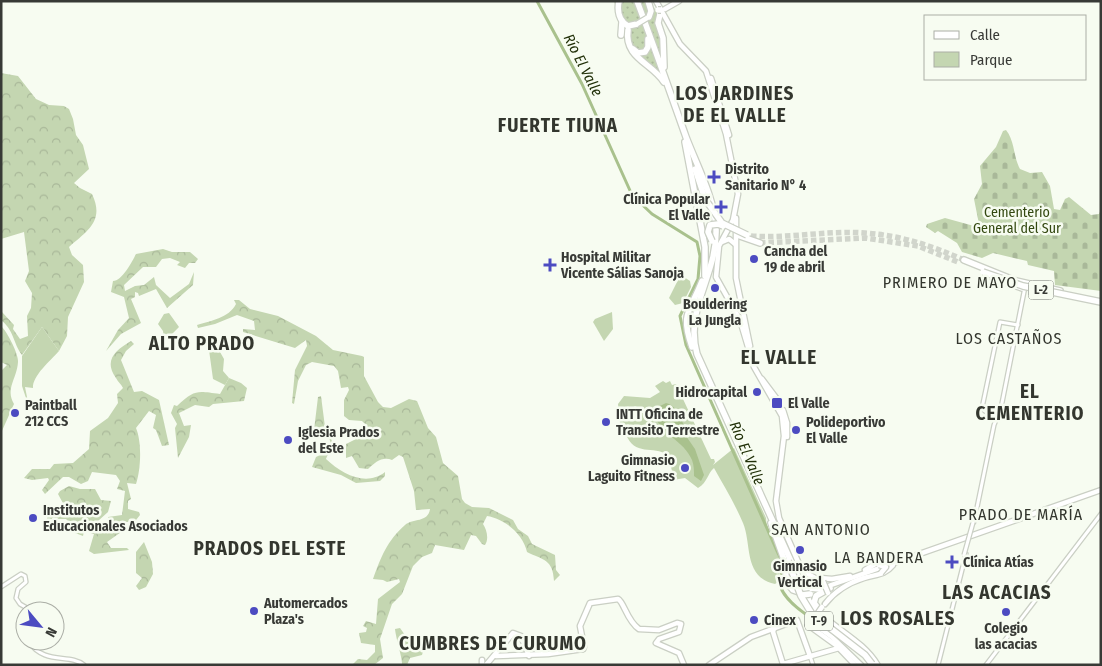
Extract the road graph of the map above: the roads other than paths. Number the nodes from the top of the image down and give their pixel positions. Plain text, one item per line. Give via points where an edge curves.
1 (614, 1) edge
2 (620, 1) edge
3 (648, 1) edge
4 (657, 1) edge
5 (678, 1) edge
6 (636, 2) edge
7 (663, 10) junction
8 (648, 18) junction
9 (667, 18) junction
10 (637, 25) junction
11 (628, 30) dead end
12 (647, 30) junction
13 (648, 39) junction
14 (628, 40) junction
15 (667, 84) junction
16 (685, 138) junction
17 (690, 147) junction
18 (690, 163) junction
19 (705, 202) junction
20 (725, 228) junction
21 (748, 237) junction
22 (760, 243) tunnel mouth
23 (719, 246) junction
24 (736, 246) junction
25 (963, 261) tunnel mouth
26 (710, 269) junction
27 (981, 269) junction
28 (705, 275) junction
29 (736, 278) junction
30 (1026, 286) junction
31 (1062, 293) junction
32 (1101, 301) edge
33 (734, 308) junction
34 (697, 314) dead end
35 (1018, 325) junction
36 (696, 357) junction
37 (707, 374) junction
38 (989, 415) junction
39 (997, 417) junction
40 (1101, 491) edge
41 (979, 499) junction
42 (1100, 515) edge
43 (974, 517) junction
44 (771, 523) junction
45 (969, 538) junction
46 (964, 556) junction
47 (890, 564) junction
48 (794, 566) junction
49 (868, 573) junction
50 (850, 576) junction
51 (845, 579) junction
52 (820, 580) junction
53 (857, 580) junction
54 (840, 582) junction
55 (1, 587) edge
56 (820, 589) junction
57 (828, 591) junction
58 (810, 593) junction
59 (802, 594) junction
60 (18, 601) edge
61 (823, 604) junction
62 (813, 623) junction
63 (830, 626) junction
64 (772, 630) junction
65 (801, 630) junction
66 (804, 639) junction
67 (841, 647) junction
68 (502, 648) junction
69 (526, 648) junction
70 (38, 651) edge
71 (506, 655) junction
72 (518, 655) junction
73 (531, 655) junction
74 (810, 656) junction
75 (494, 657) junction
76 (484, 664) edge
77 (783, 664) edge
78 (874, 664) edge
79 (84, 665) edge
80 (684, 665) edge
81 (709, 665) edge
82 (813, 665) edge
83 (855, 665) edge
84 (862, 665) edge
85 (938, 665) edge
86 (986, 665) edge

1 - 14 highway via 623,25 622,34
2 - 10 highway via 619,13 623,22 628,26
3 - 7 highway via 652,8
3 - 8 highway via 651,11
4 - 9 main road
5 - 7 main road
6 - 12 highway
6 - 13 highway
7 - 8 main road
7 - 15 highway via 658,23 663,38
8 - 10 main road, bridge
8 - 12 highway via 655,22 660,42 654,43
9 - 23 main road via 680,44 707,73 734,165 738,190 736,207
9 - 24 main road via 682,43 708,70 727,125 741,187 735,225
10 - 13 highway via 628,35 634,50 645,52
11 - 14 highway
12 - 15 highway
13 - 15 highway
14 - 15 highway via 638,60 652,68
15 - 16 highway
16 - 17 highway
16 - 18 highway
17 - 19 highway
17 - 26 highway via 715,221 716,242
18 - 19 highway
18 - 28 highway, T-9 via 706,258
19 - 20 highway, bridge
19 - 21 highway, bridge via 722,222
20 - 21 highway, bridge
20 - 26 highway, bridge via 718,224 710,225
21 - 22 highway
23 - 24 main road via 727,239
23 - 33 main road via 716,277
24 - 29 main road
25 - 27 highway, L-2
26 - 37 highway, T-9 via 693,324 696,348
27 - 30 highway, bridge
27 - 31 highway, L-2, bridge via 1018,283
28 - 36 highway, T-9 via 691,324
28 - 36 highway, T-9 via 686,314 687,330
29 - 33 main road
29 - 52 main road via 754,362 787,422 778,498 780,512 800,562
30 - 31 highway, bridge
30 - 35 street
31 - 32 highway, L-2, bridge
33 - 52 main road via 754,368 782,416 784,436 776,501 779,518 799,564
34 - 37 highway via 697,341
35 - 38 street via 1000,322 982,410
35 - 39 street
36 - 44 highway, T-9
37 - 48 highway, T-9
38 - 39 street
38 - 41 street via 993,424
39 - 41 street
40 - 45 main road
41 - 43 street
42 - 86 street
43 - 45 street
43 - 46 street, bridge
44 - 59 highway via 786,565 787,584 791,591
44 - 78 highway, T-9, bridge via 800,596 812,614
45 - 46 street
45 - 47 main road
46 - 85 street
47 - 49 main road via 878,563
47 - 49 main road via 884,574
48 - 56 highway, T-9 via 806,586
48 - 63 highway, T-9 via 810,601
49 - 49 main road, bridge via 879,565 886,567 881,573
49 - 50 main road
49 - 53 main road
49 - 54 main road
49 - 57 main road
50 - 51 main road
50 - 52 main road
51 - 52 main road via 814,588 806,584 808,578
51 - 54 main road
52 - 57 main road, bridge
53 - 61 main road via 838,590
53 - 61 main road via 820,593 816,599
54 - 56 main road
55 - 60 street via 20,575 25,576 26,582 18,589
56 - 58 highway
57 - 58 highway
57 - 61 main road
57 - 63 highway via 818,594 814,603
58 - 59 highway, bridge
59 - 63 highway via 790,587 790,578 796,579 810,605
61 - 62 main road, bridge
62 - 63 highway
62 - 65 main road
62 - 66 main road
62 - 67 main road
62 - 67 main road
63 - 78 highway, T-9 via 862,647
64 - 65 main road via 796,620
64 - 77 main road
64 - 81 main road via 750,637
65 - 66 main road
66 - 74 main road
67 - 74 main road
67 - 83 main road
67 - 84 main road
68 - 69 main road via 512,633 521,636
68 - 71 main road
68 - 75 main road
69 - 72 main road via 524,654
69 - 73 main road
70 - 79 street via 46,659 75,660
71 - 72 main road
71 - 75 main road
72 - 73 main road
73 - 80 main road via 584,649 580,626 590,603 618,599 622,601 628,618 639,629 659,630 681,624 679,632 656,643 679,653
74 - 77 main road
74 - 82 street
75 - 76 main road

